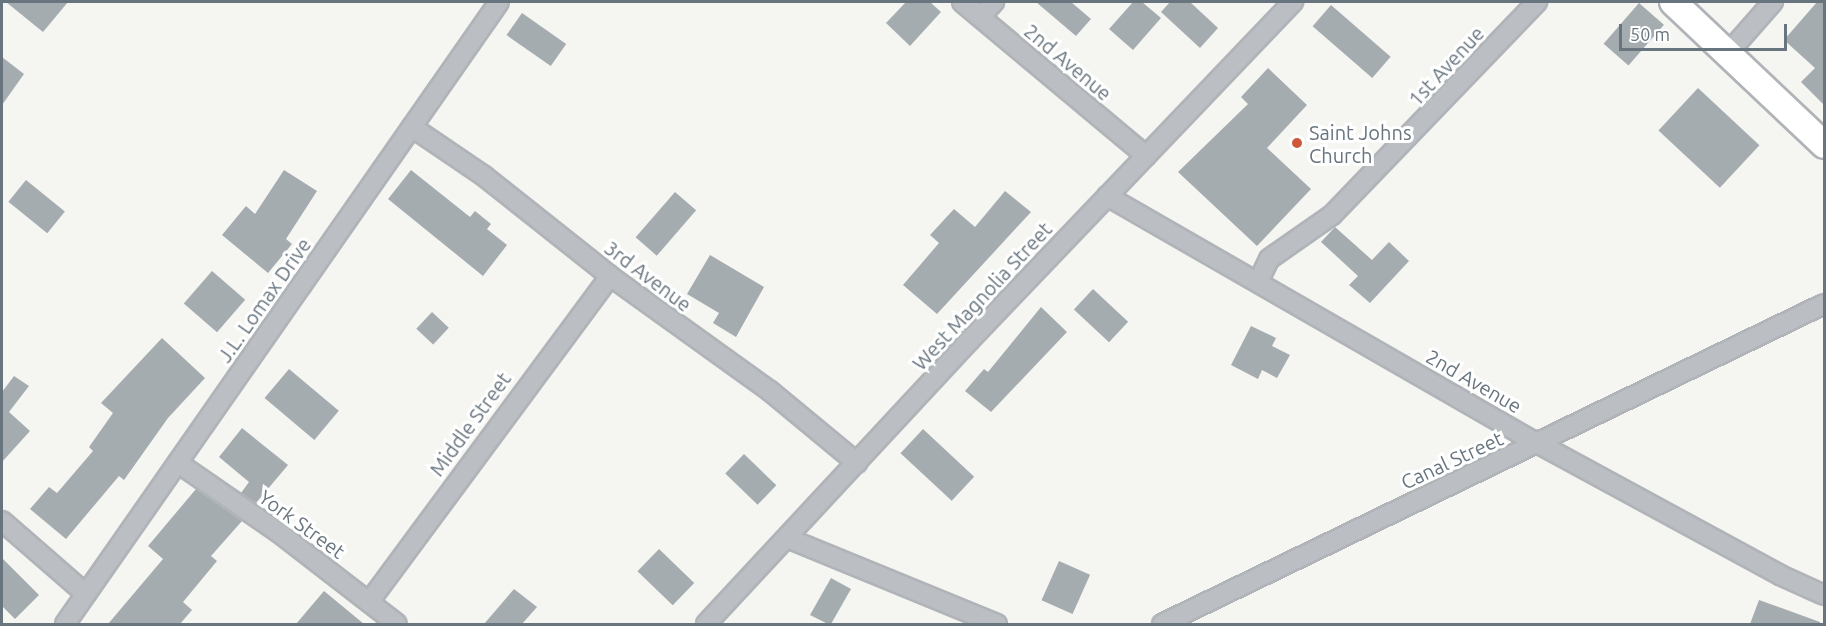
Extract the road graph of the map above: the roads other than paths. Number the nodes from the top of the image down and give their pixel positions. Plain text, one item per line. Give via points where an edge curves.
1 (499, 2) edge
2 (962, 2) edge
3 (994, 2) edge
4 (1293, 2) edge
5 (1537, 2) edge
6 (1673, 2) edge
7 (1773, 2) edge
8 (980, 17) junction
9 (1729, 52) junction
10 (412, 127) junction
11 (1824, 145) edge
12 (1146, 156) junction
13 (1107, 196) junction
14 (610, 276) junction
15 (1258, 282) junction
16 (1824, 304) edge
17 (1539, 444) junction
18 (178, 463) junction
19 (857, 463) junction
20 (2, 521) edge
21 (787, 538) junction
22 (86, 594) junction
23 (1824, 595) edge
24 (369, 602) junction
25 (65, 624) edge
26 (397, 624) edge
27 (706, 624) edge
28 (997, 624) edge
29 (1162, 624) edge

1 - 10 street, J.L. Lomax Drive
2 - 8 street, 2nd Avenue
3 - 8 street
4 - 12 street, West Magnolia Street
5 - 15 street, 1st Avenue via 1332,215 1269,259
6 - 9 street
7 - 9 street
8 - 12 street, 2nd Avenue
9 - 11 street
10 - 14 street, 3rd Avenue via 484,176
10 - 18 street, J.L. Lomax Drive
12 - 13 street, West Magnolia Street
13 - 15 street, 2nd Avenue
13 - 19 street, West Magnolia Street
14 - 19 street, 3rd Avenue via 770,391
14 - 24 street, Middle Street
15 - 17 street, 2nd Avenue
16 - 17 street, Canal Street
17 - 23 street, 2nd Avenue
17 - 29 street, Canal Street
18 - 22 street, J.L. Lomax Drive
18 - 24 street, York Street
19 - 21 street, West Magnolia Street
20 - 22 street
21 - 27 street, West Magnolia Street
21 - 28 street
22 - 25 street, J.L. Lomax Drive
24 - 26 street, York Street

